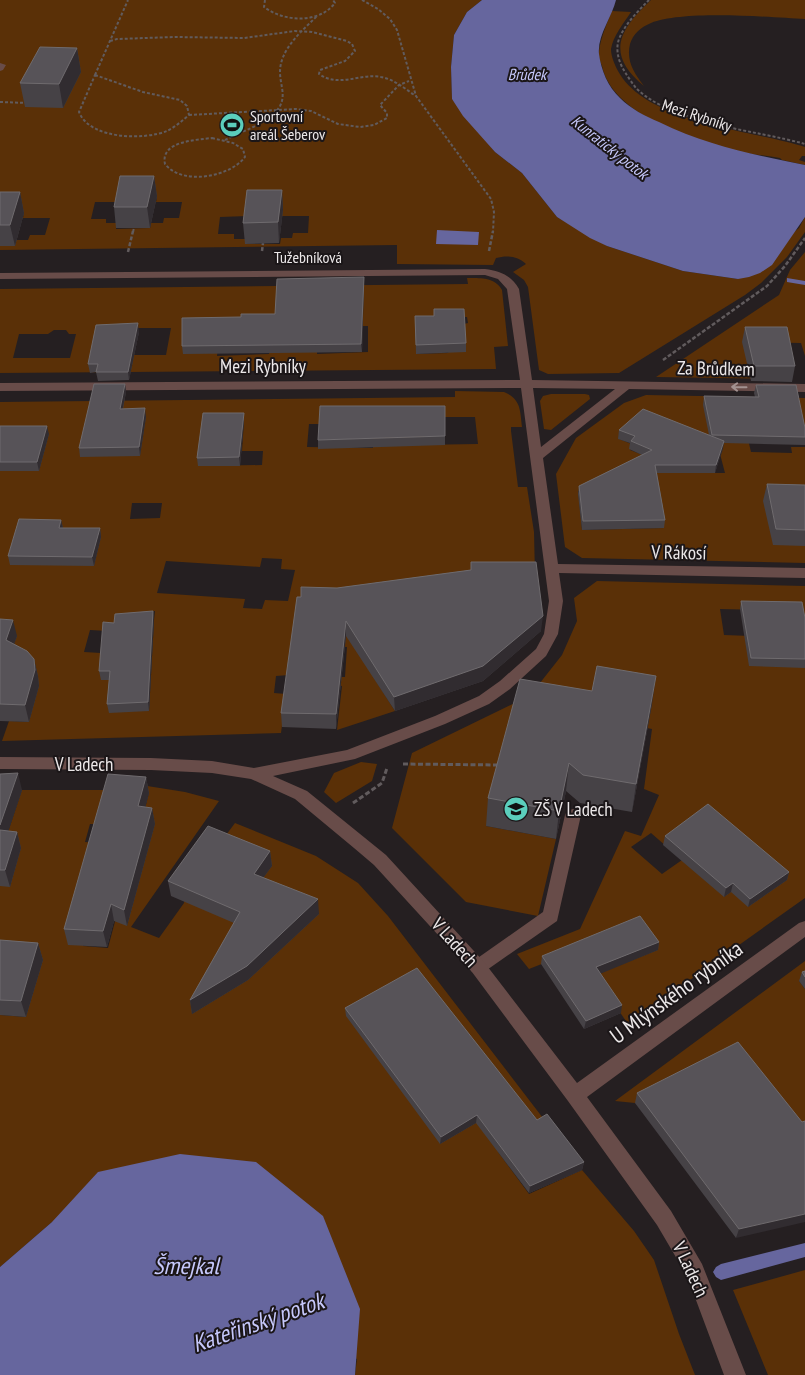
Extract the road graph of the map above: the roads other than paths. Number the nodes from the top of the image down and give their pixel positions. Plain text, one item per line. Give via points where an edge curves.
1 (0, 276) edge
2 (526, 384) junction
3 (627, 385) junction
4 (0, 387) edge
5 (805, 388) edge
6 (536, 457) junction
7 (552, 568) junction
8 (805, 573) edge
9 (0, 763) edge
10 (254, 774) junction
11 (572, 815) dead end
12 (805, 928) edge
13 (478, 967) junction
14 (575, 1095) junction
15 (735, 1375) edge

1 - 2 street, Tužebníková via 484,272 503,277 513,289
2 - 3 street, Mezi Rybníky
2 - 4 street, Mezi Rybníky
2 - 6 street
5 -> 3 street, Za Brůdkem
3 - 6 street
6 - 7 street
7 - 8 street, V Rákosí
7 - 10 street via 556,601 548,642 496,692 440,720 349,755
9 - 10 street, V Ladech via 151,764 212,767
10 - 13 street, V Ladech via 301,795 380,860
11 - 13 street via 551,916
12 - 14 street, U Mlýnského rybníka
13 - 14 street, V Ladech
14 - 15 street, V Ladech via 681,1244 695,1270

